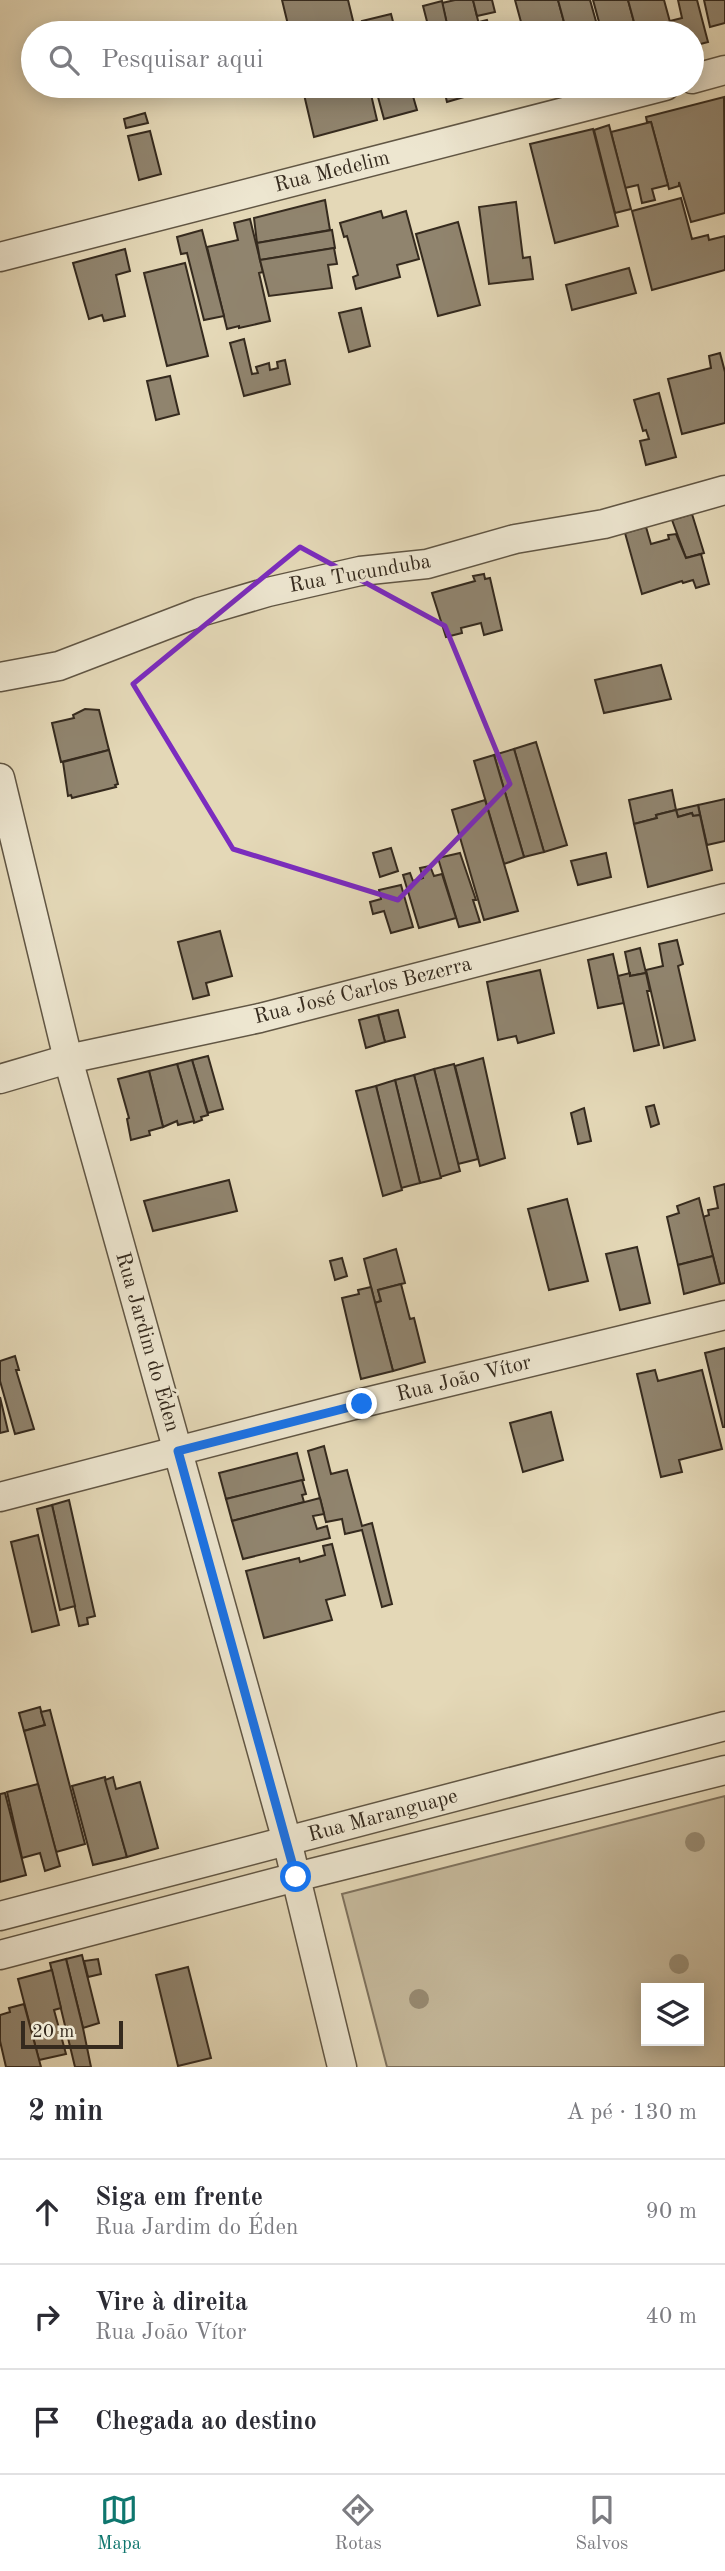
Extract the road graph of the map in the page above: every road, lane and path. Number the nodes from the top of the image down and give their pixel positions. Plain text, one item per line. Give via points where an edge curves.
1 (725, 70) edge
2 (704, 76) edge
3 (618, 98) edge
4 (0, 257) edge
5 (725, 490) edge
6 (0, 677) edge
7 (0, 778) edge
8 (725, 898) edge
9 (68, 1059) junction
10 (0, 1079) edge
11 (725, 1315) edge
12 (178, 1451) junction
13 (0, 1497) edge
14 (725, 1726) edge
15 (725, 1770) edge
16 (287, 1841) junction
17 (296, 1877) junction
18 (0, 1916) edge
19 (0, 1955) edge
20 (342, 2067) edge

1 - 2 street
3 - 4 street, Rua Medelim
5 - 6 street, Rua Tucunduba via 604,524 515,539 427,564 360,571 268,592 200,612 59,666
7 - 9 street, Rua Jardim do Éden
8 - 9 street, Rua José Carlos Bezerra via 260,1017
9 - 10 street, Rua José Carlos Bezerra
9 - 12 street, Rua Jardim do Éden
11 - 12 street, Rua João Vítor
12 - 13 street, Rua João Vítor
12 - 16 street, Rua Jardim do Éden
14 - 16 street, Rua Maranguape
15 - 17 street, Rua Maranguape
16 - 17 street, Rua Jardim do Éden
16 - 18 street, Rua Maranguape
17 - 19 street, Rua Maranguape
17 - 20 street, Rua Jardim do Éden

